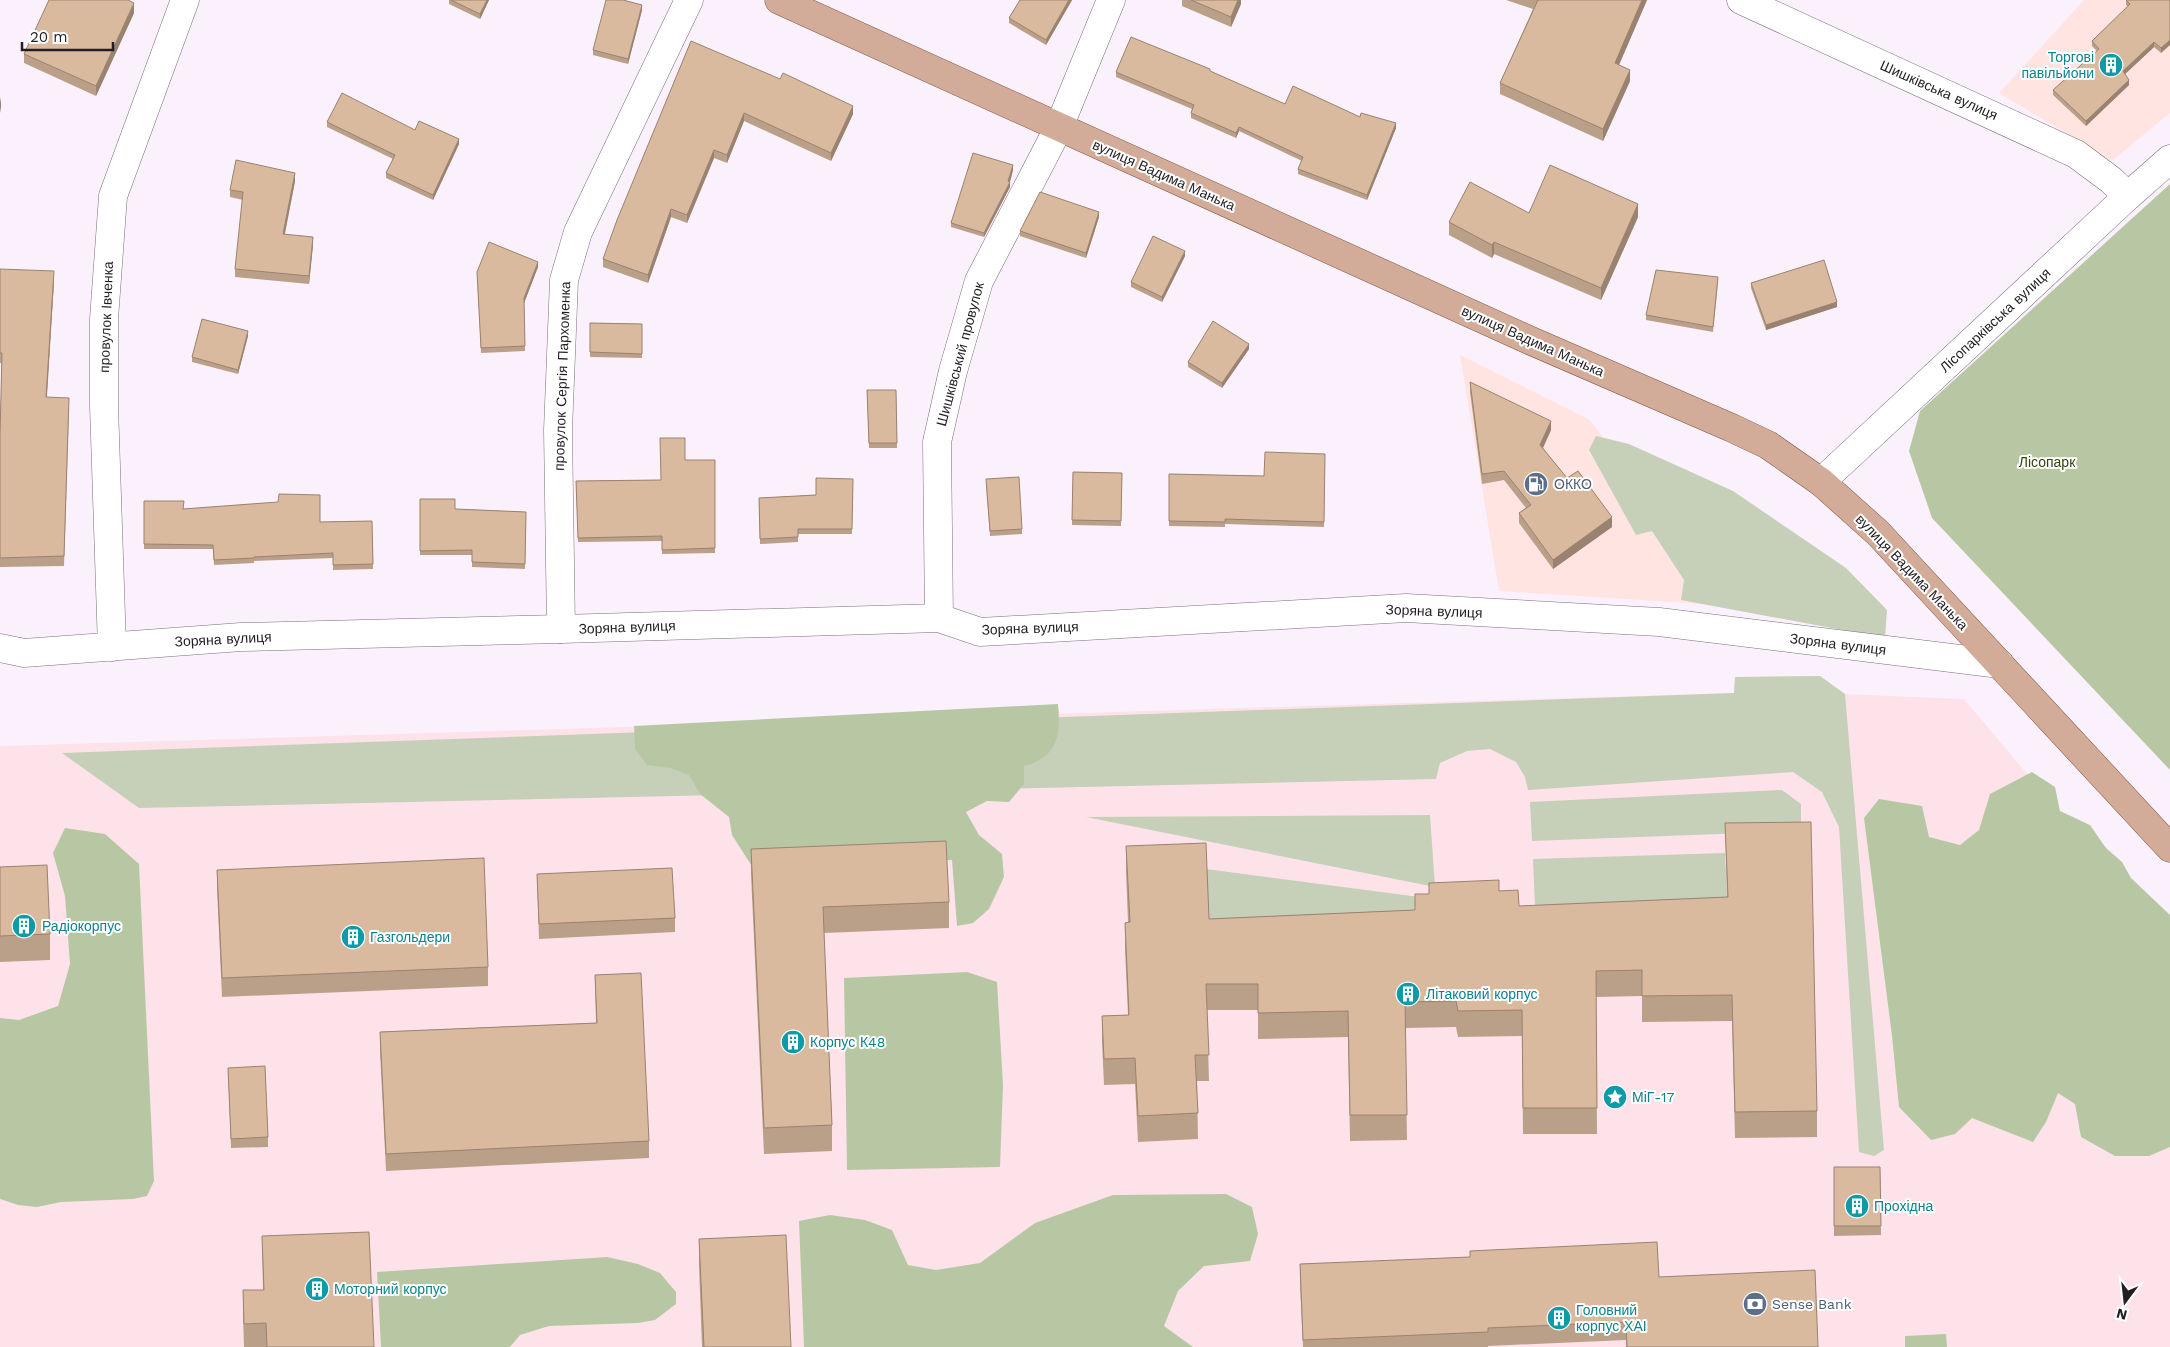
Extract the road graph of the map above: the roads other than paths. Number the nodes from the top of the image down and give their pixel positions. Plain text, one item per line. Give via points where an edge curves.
1 (185, 0) edge
2 (689, 0) edge
3 (779, 0) edge
4 (1111, 0) edge
5 (1741, 0) edge
6 (1059, 127) junction
7 (2170, 160) edge
8 (2128, 196) junction
9 (1821, 482) junction
10 (940, 618) junction
11 (561, 630) junction
12 (112, 647) junction
13 (0, 648) edge
14 (2000, 664) junction
15 (2170, 848) edge

1 - 12 street, провулок Івченка via 113,196 104,318
2 - 11 street, провулок Сергія Пархоменка via 578,232 564,280 558,430
3 - 6 main road, вулиця Вадима Манька
4 - 6 street, Шишківський провулок
5 - 8 street, Шишківська вулиця via 2076,154
6 - 9 main road, вулиця Вадима Манька via 1529,340 1732,428 1768,445
6 - 10 street, Шишківський провулок via 979,281 953,371 937,442
7 - 8 street, Лісопарківська вулиця
8 - 9 street, Лісопарківська вулиця
9 - 14 main road, вулиця Вадима Манька via 1878,533
10 - 11 street, Зоряна вулиця
10 - 14 street, Зоряна вулиця via 980,632 1406,608 1659,622
11 - 12 street, Зоряна вулиця via 241,637
12 - 13 street, Зоряна вулиця via 24,653
14 - 15 main road, вулиця Вадима Манька

